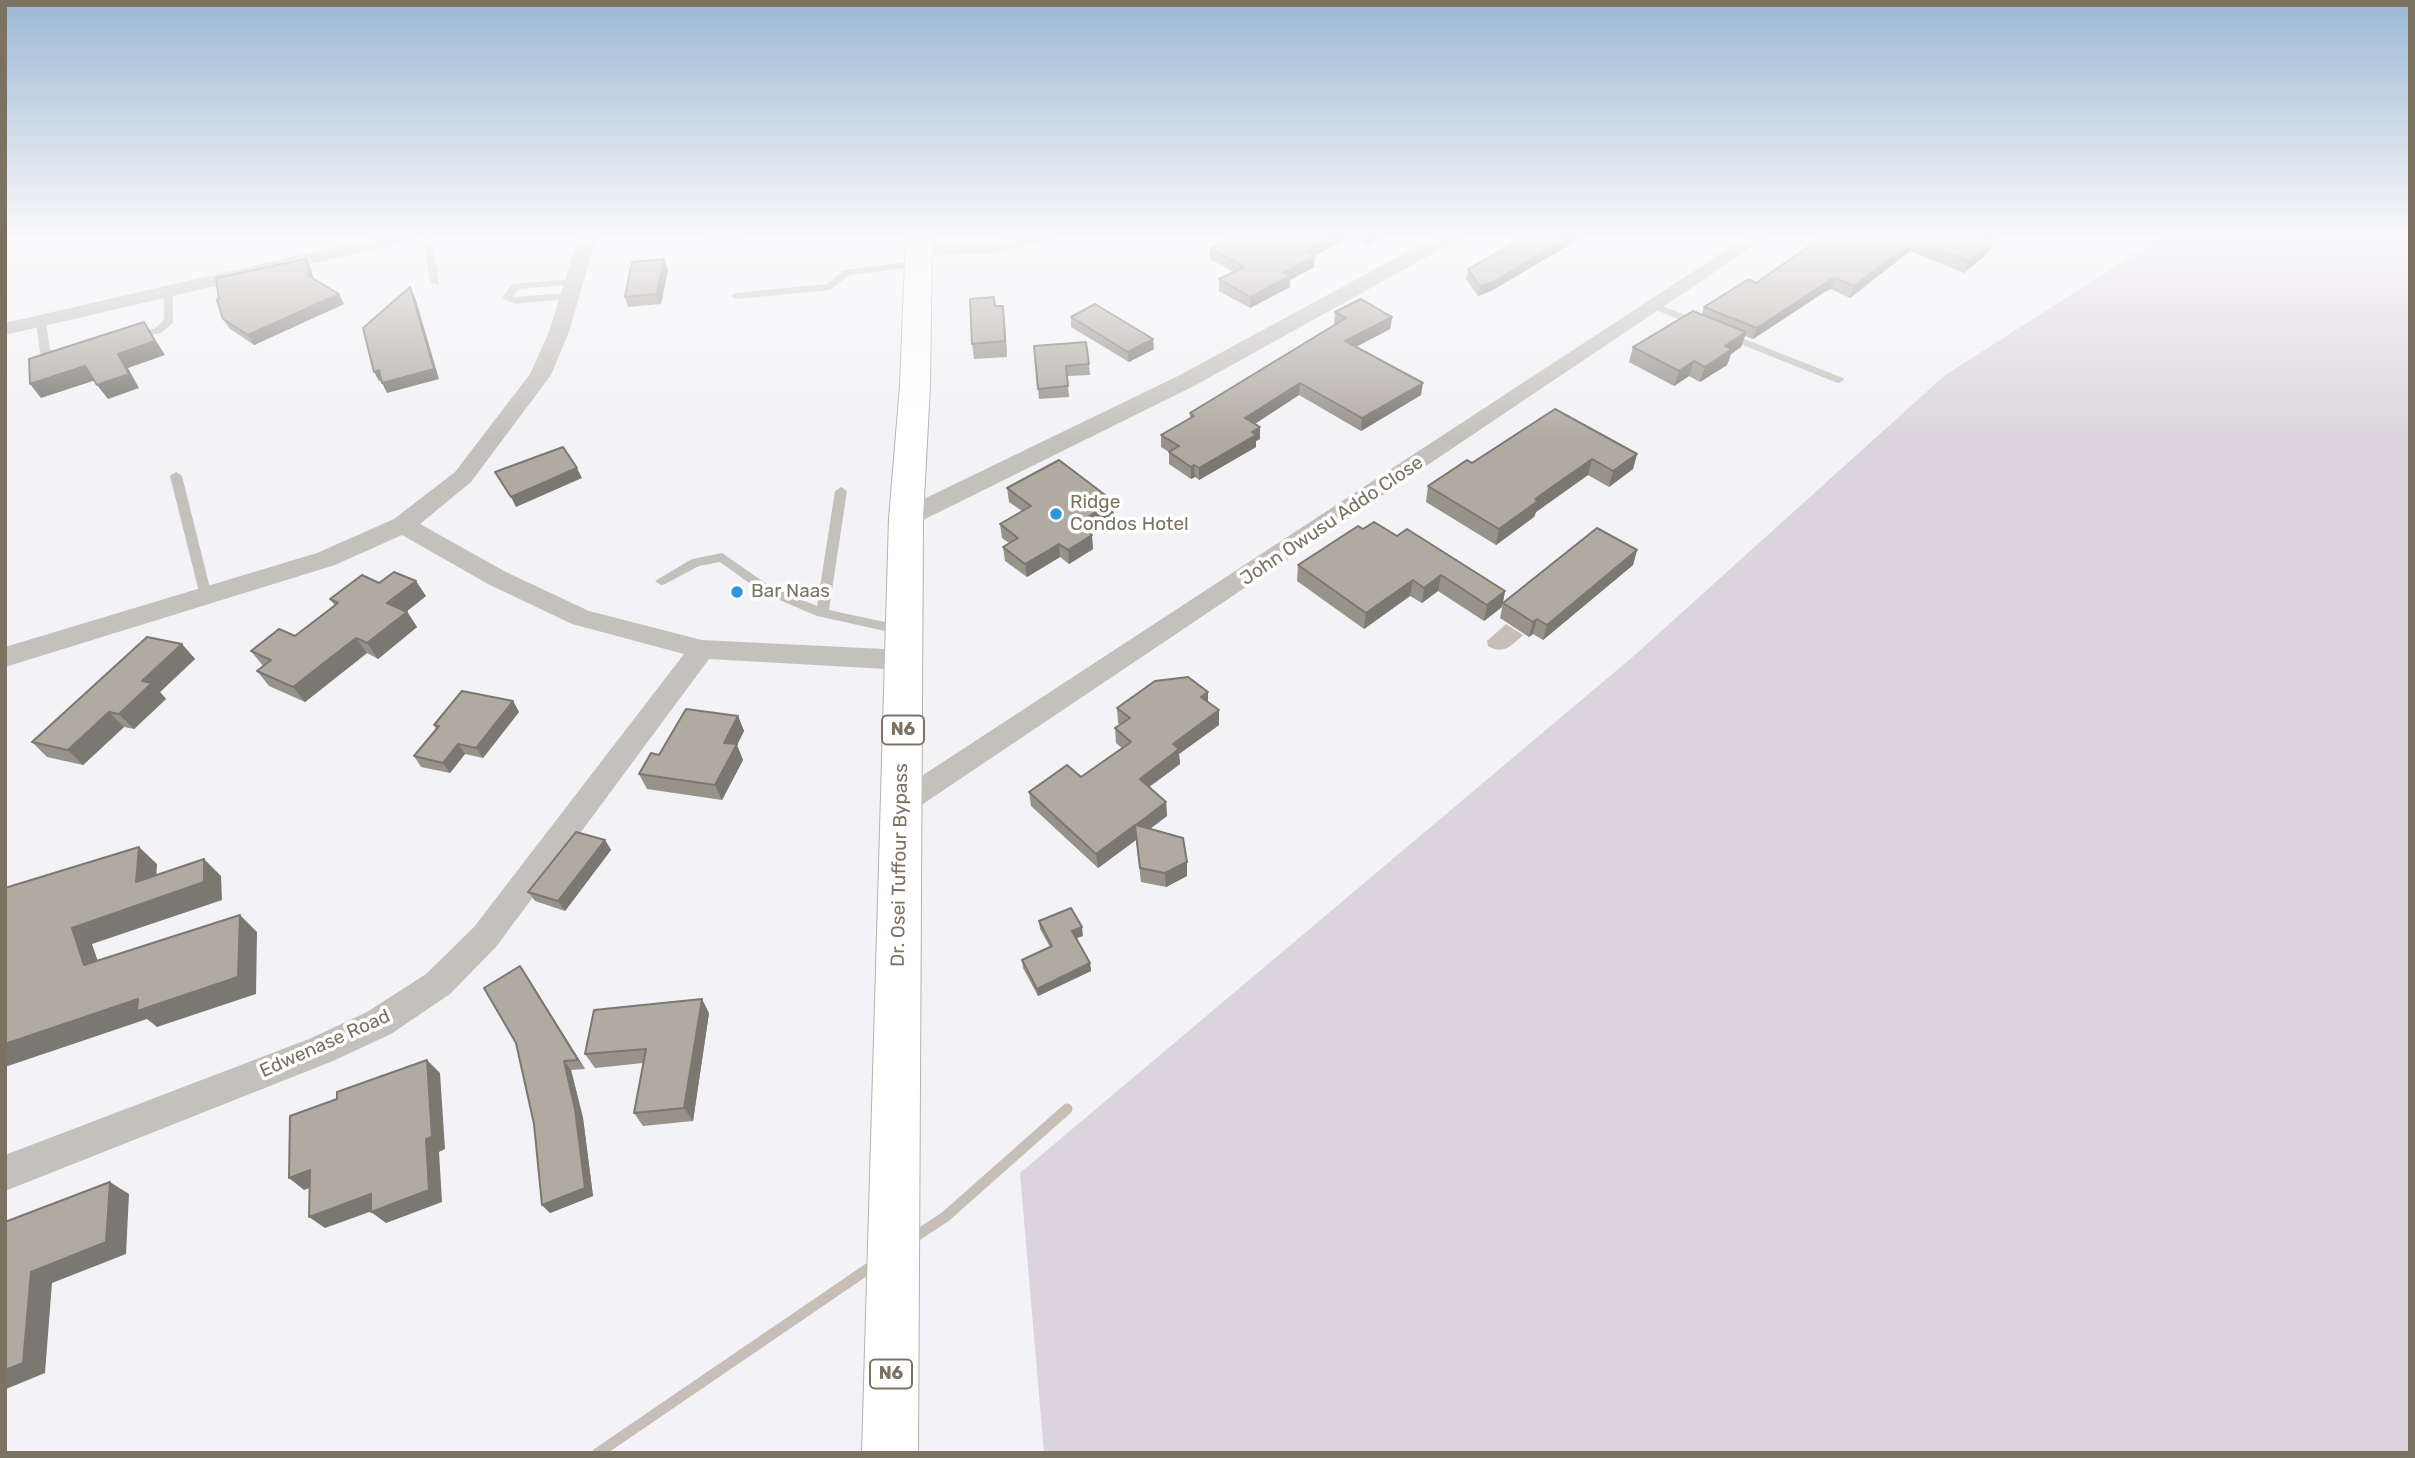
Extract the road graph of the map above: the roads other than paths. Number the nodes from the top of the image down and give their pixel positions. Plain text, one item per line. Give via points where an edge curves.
1 (117, 303) edge
2 (168, 303) edge
3 (568, 303) edge
4 (917, 303) edge
5 (1328, 303) edge
6 (1658, 303) edge
7 (1654, 306) junction
8 (41, 321) junction
9 (5, 329) edge
10 (117, 341) edge
11 (77, 350) edge
12 (1839, 380) dead end
13 (176, 476) dead end
14 (841, 491) dead end
15 (906, 518) junction
16 (403, 525) junction
17 (661, 581) dead end
18 (206, 596) junction
19 (822, 613) junction
20 (904, 645) junction
21 (702, 649) junction
22 (5, 657) edge
23 (901, 804) junction
24 (5, 1172) edge
25 (890, 1453) edge

1 - 8 street
2 - 10 lane via 169,321 164,327
3 - 16 street via 540,375 463,477
4 - 15 highway, Dr. Osei Tuffour Bypass / N6
5 - 15 street via 1186,381
6 - 7 street, John Owusu Addo Close
7 - 12 lane
7 - 23 street, John Owusu Addo Close
8 - 9 street
8 - 11 lane via 45,354
13 - 18 lane
14 - 19 lane
15 - 20 highway, Dr. Osei Tuffour Bypass / N6
16 - 18 street via 326,559
16 - 21 street via 581,618
17 - 19 lane via 695,562 722,557 767,590
18 - 22 street
19 - 20 lane
20 - 21 street
20 - 23 highway, Dr. Osei Tuffour Bypass / N6
21 - 24 street, Edwenase Road via 485,937 438,984 379,1023 321,1050
23 - 25 highway, Dr. Osei Tuffour Bypass / N6

